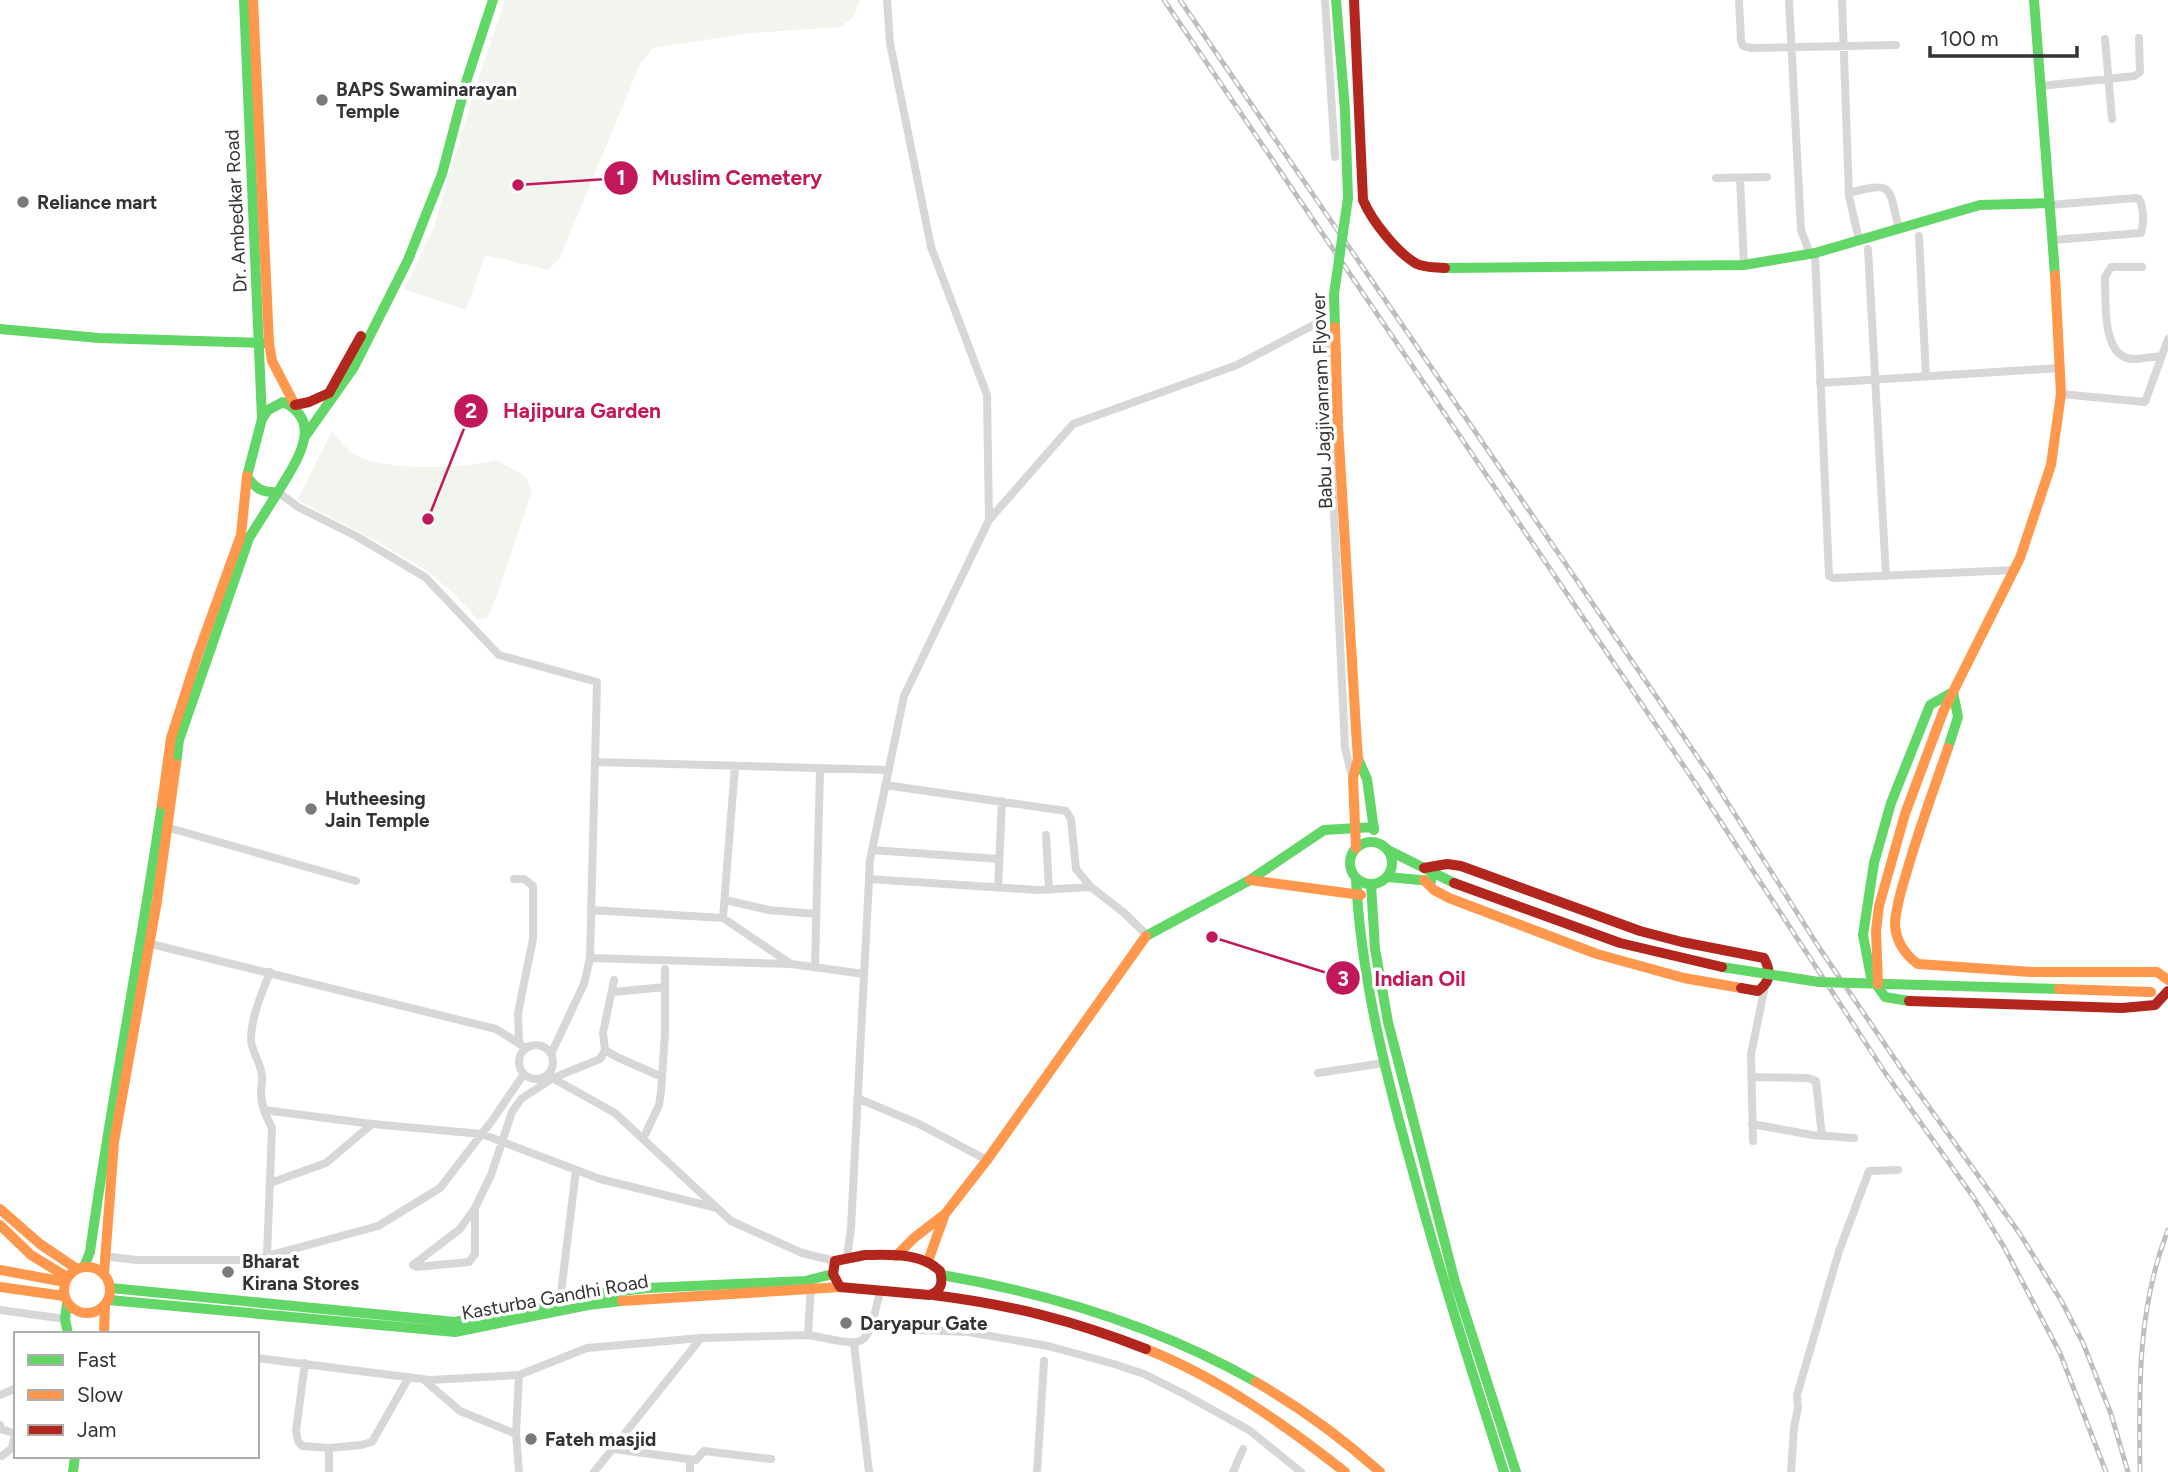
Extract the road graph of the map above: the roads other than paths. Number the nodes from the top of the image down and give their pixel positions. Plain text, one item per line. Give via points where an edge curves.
1 (244, 0) edge
2 (253, 0) edge
3 (485, 0) edge
4 (493, 0) edge
5 (887, 0) edge
6 (1325, 0) edge
7 (1336, 0) edge
8 (1354, 0) edge
9 (1739, 0) edge
10 (1789, 0) edge
11 (1842, 0) edge
12 (2034, 0) edge
13 (2139, 38) dead end
14 (2105, 39) dead end
15 (1896, 45) dead end
16 (1843, 46) junction
17 (1791, 48) junction
18 (2108, 79) junction
19 (2041, 86) junction
20 (2112, 118) dead end
21 (1335, 156) dead end
22 (1767, 177) dead end
23 (1716, 178) dead end
24 (1740, 178) junction
25 (1849, 193) junction
26 (2050, 204) junction
27 (1899, 229) junction
28 (1919, 236) dead end
29 (1859, 240) junction
30 (2053, 240) junction
31 (1868, 249) dead end
32 (1813, 254) junction
33 (1744, 265) junction
34 (2143, 267) dead end
35 (0, 329) edge
36 (2168, 339) edge
37 (264, 343) junction
38 (2161, 357) junction
39 (2060, 368) junction
40 (1926, 377) junction
41 (1874, 380) junction
42 (1820, 383) junction
43 (2061, 394) junction
44 (295, 405) junction
45 (262, 419) junction
46 (306, 435) junction
47 (247, 476) junction
48 (278, 492) junction
49 (989, 520) junction
50 (2015, 570) junction
51 (1886, 576) junction
52 (1953, 692) junction
53 (1358, 759) junction
54 (595, 762) junction
55 (735, 766) junction
56 (820, 768) junction
57 (888, 770) junction
58 (1353, 778) junction
59 (885, 785) junction
60 (1002, 801) junction
61 (166, 827) junction
62 (1355, 827) junction
63 (1374, 827) junction
64 (1046, 835) dead end
65 (1376, 842) junction
66 (1356, 848) junction
67 (872, 850) junction
68 (1388, 850) junction
69 (999, 859) junction
70 (1424, 868) junction
71 (1387, 877) junction
72 (514, 879) dead end
73 (869, 879) junction
74 (1356, 879) junction
75 (1250, 880) junction
76 (1424, 880) junction
77 (356, 881) dead end
78 (1454, 883) junction
79 (1091, 887) junction
80 (998, 888) junction
81 (1049, 890) junction
82 (1371, 890) junction
83 (1356, 895) junction
84 (724, 900) junction
85 (591, 910) junction
86 (816, 914) junction
87 (723, 918) junction
88 (1147, 935) junction
89 (1863, 935) junction
90 (1896, 936) junction
91 (145, 943) junction
92 (590, 958) junction
93 (792, 964) junction
94 (815, 967) junction
95 (665, 968) dead end
96 (270, 972) junction
97 (864, 974) junction
98 (614, 980) dead end
99 (2168, 980) edge
100 (1878, 984) junction
101 (1765, 986) junction
102 (665, 987) junction
103 (2168, 988) edge
104 (613, 992) junction
105 (519, 1042) junction
106 (526, 1048) junction
107 (606, 1050) junction
108 (551, 1054) junction
109 (1384, 1063) junction
110 (1318, 1073) dead end
111 (524, 1074) junction
112 (550, 1076) junction
113 (662, 1077) junction
114 (1751, 1077) junction
115 (858, 1098) junction
116 (264, 1110) junction
117 (372, 1124) junction
118 (1752, 1124) junction
119 (482, 1134) junction
120 (1822, 1136) junction
121 (1854, 1138) dead end
122 (643, 1139) junction
123 (503, 1142) junction
124 (1753, 1142) dead end
125 (987, 1160) junction
126 (576, 1170) junction
127 (1898, 1170) dead end
128 (270, 1183) junction
129 (475, 1208) junction
130 (717, 1208) junction
131 (0, 1209) edge
132 (945, 1214) junction
133 (0, 1225) edge
134 (104, 1256) junction
135 (267, 1256) junction
136 (847, 1256) junction
137 (896, 1256) junction
138 (835, 1261) junction
139 (928, 1261) junction
140 (80, 1268) junction
141 (0, 1270) edge
142 (104, 1274) junction
143 (833, 1274) junction
144 (942, 1275) junction
145 (66, 1280) junction
146 (811, 1285) junction
147 (0, 1286) edge
148 (840, 1287) junction
149 (111, 1288) junction
150 (880, 1291) junction
151 (933, 1295) junction
152 (66, 1300) junction
153 (560, 1301) junction
154 (107, 1303) junction
155 (0, 1310) edge
156 (65, 1319) junction
157 (872, 1328) junction
158 (68, 1332) edge
159 (104, 1332) edge
160 (808, 1335) junction
161 (701, 1338) junction
162 (854, 1344) junction
163 (259, 1358) edge
164 (1044, 1361) dead end
165 (305, 1363) junction
166 (519, 1375) junction
167 (409, 1377) junction
168 (422, 1378) junction
169 (0, 1425) edge
170 (14, 1433) edge
171 (516, 1434) junction
172 (14, 1441) edge
173 (329, 1448) junction
174 (613, 1448) junction
175 (1243, 1449) dead end
176 (2, 1456) edge
177 (690, 1459) junction
178 (771, 1459) dead end
179 (602, 1467) edge
180 (329, 1472) edge
181 (519, 1472) edge
182 (594, 1472) edge
183 (690, 1472) edge
184 (869, 1472) edge
185 (1037, 1472) edge
186 (1233, 1472) edge
187 (1301, 1472) edge
188 (1345, 1472) edge
189 (1380, 1472) edge
190 (1504, 1472) edge
191 (1516, 1472) edge
192 (1791, 1472) edge

1 - 37 main road, Dr. Ambedkar Road
2 - 37 main road, Dr. Ambedkar Road
3 - 44 main road via 435,172 401,257 329,393
4 - 46 main road via 442,174 408,260 354,367
5 - 49 street via 890,43 931,247 987,395
6 - 21 street
7 - 53 main road, Babu Jagjivanram Flyover, bridge via 1348,198 1334,294
8 - 33 main road via 1363,200 1393,242 1418,264 1448,269
9 - 17 street via 1743,46
10 - 17 street
11 - 16 street
12 - 19 main road
13 - 18 street via 2140,72
14 - 18 street
15 - 16 street
16 - 17 street
16 - 25 street
17 - 32 street via 1801,230
18 - 19 street
18 - 20 street
19 - 26 main road
22 - 24 street
23 - 24 street
24 - 33 street
25 - 27 street via 1884,187
25 - 29 street
26 - 27 main road via 1980,205
26 - 30 main road
26 - 30 street via 2135,198 2142,203 2141,233
27 - 29 main road
28 - 40 street
29 - 32 main road
30 - 39 main road
31 - 41 street
32 - 33 main road
32 - 42 street
34 - 38 street via 2106,271 2109,338 2122,356
35 - 37 main road via 99,338
36 - 38 street
37 - 44 main road, Dr. Ambedkar Road
37 - 45 main road, Dr. Ambedkar Road
38 - 43 street via 2145,402
39 - 40 street
39 - 43 main road
40 - 41 street
41 - 42 street
41 - 51 street
42 - 51 street via 1828,573 1833,578
43 - 50 main road via 2051,465
44 - 45 main road via 283,402
44 - 46 main road, Dr. Ambedkar Road via 303,413
45 - 47 main road, Dr. Ambedkar Road
46 - 48 main road
47 - 48 main road via 255,489
47 - 91 main road, Dr. Ambedkar Road via 241,535 170,738
48 - 54 street via 425,578 499,655 597,682
48 - 61 main road via 249,538 206,657 179,740
49 - 57 street via 904,696
49 - 58 street via 1073,424 1237,365 1323,320 1345,748
50 - 51 street
50 - 52 main road
52 - 89 main road via 1930,705 1891,803 1874,863
52 - 90 main road via 1958,717 1900,896
52 - 100 main road, bridge via 1905,814 1879,906
53 - 58 main road
53 - 63 main road via 1367,779
54 - 55 street
54 - 85 street
55 - 56 street
55 - 84 street
56 - 57 street
56 - 86 street
57 - 59 street
58 - 62 main road
59 - 60 street
59 - 67 street
60 - 69 street
60 - 79 street via 1066,811 1071,819 1076,869
61 - 77 street
61 - 91 main road
62 - 63 main road
62 - 66 main road
62 - 75 main road via 1324,830
63 - 65 main road
64 - 81 street
65 - 66 main road
65 - 68 main road
66 - 74 main road via 1349,860
67 - 69 street
67 - 73 street
68 - 70 main road
68 - 71 main road via 1392,864
69 - 80 street
70 - 78 main road
70 - 101 main road via 1461,866 1640,931 1764,958 1770,971
71 - 76 main road
71 - 82 main road
72 - 105 street via 533,886 533,939 518,1013
73 - 80 street
73 - 97 street
74 - 82 main road
74 - 83 main road
75 - 83 main road
75 - 88 main road
76 - 78 main road
76 - 101 main road via 1449,898 1597,954 1684,978 1758,991
78 - 100 main road, bridge via 1619,943 1684,960 1819,982
79 - 81 street
79 - 88 street
80 - 81 street
82 - 83 main road
82 - 191 main road via 1375,948 1391,1035 1455,1282
83 - 109 main road via 1366,986
84 - 86 street
84 - 87 street
85 - 87 street
85 - 92 street
86 - 94 street
87 - 93 street
88 - 125 main road
89 - 90 main road
89 - 103 main road via 1871,977 1885,997 1900,1002 2122,1008 2155,1004
90 - 99 main road via 1908,957 1918,964 2031,972 2157,972
91 - 96 street
91 - 134 main road via 114,1142
91 - 140 main road via 106,1140 90,1252
92 - 93 street
92 - 108 street via 584,984
93 - 94 street
94 - 97 street
95 - 102 street
96 - 105 street via 496,1029
96 - 116 street via 256,1008 251,1040 261,1066
97 - 115 street
98 - 104 street
100 - 103 main road, bridge via 2151,992
101 - 114 street
102 - 104 street
102 - 113 street
104 - 107 street via 603,1033
105 - 106 street
106 - 108 street via 542,1046
106 - 111 street via 519,1063
107 - 112 street via 587,1066
107 - 113 street
108 - 112 street
109 - 110 street
109 - 190 main road via 1445,1289
111 - 112 street via 533,1079
111 - 119 street
112 - 122 street via 615,1112
112 - 123 street via 521,1099
113 - 122 street via 659,1105
114 - 118 street
114 - 120 street via 1816,1081
115 - 125 street
115 - 136 street
116 - 117 street
116 - 128 street via 272,1128
117 - 119 street
117 - 128 street via 326,1163
118 - 120 street
118 - 124 street
119 - 123 street
119 - 135 street via 440,1188 378,1226
120 - 121 street
122 - 130 street
123 - 126 street
123 - 129 street
125 - 132 main road
126 - 130 street
126 - 153 street
127 - 192 street via 1869,1171 1839,1251 1797,1395
128 - 135 street
129 - 129 street via 460,1229 413,1265 473,1259
130 - 138 street via 731,1221 802,1253
131 - 140 main road via 40,1244
132 - 137 main road
132 - 139 main road
133 - 145 main road via 25,1252
134 - 135 street via 136,1260 253,1260
134 - 142 main road
136 - 137 main road
136 - 138 main road
137 - 139 main road
138 - 143 main road
139 - 144 main road
140 - 142 main road via 92,1267
140 - 145 main road
141 - 145 main road
142 - 149 main road
143 - 146 main road, Kasturba Gandhi Road
143 - 148 main road
144 - 151 main road via 941,1287
144 - 189 main road via 980,1280 1152,1332 1285,1399 1334,1432
145 - 152 main road
146 - 148 main road, Kasturba Gandhi Road
146 - 153 main road, Kasturba Gandhi Road via 648,1288
146 - 154 main road, Kasturba Gandhi Road via 588,1305 455,1332
146 - 160 street
147 - 152 main road
148 - 150 main road, Kasturba Gandhi Road
149 - 153 main road, Kasturba Gandhi Road via 455,1322
149 - 154 main road
150 - 151 main road, Kasturba Gandhi Road
150 - 157 street
151 - 188 main road via 987,1300 1051,1315 1147,1350 1258,1407
152 - 154 main road via 86,1314
152 - 156 main road
154 - 159 main road
155 - 156 street
156 - 158 main road
157 - 162 street
157 - 187 street via 968,1332 1048,1346 1124,1367 1249,1430
160 - 161 street
160 - 162 street
161 - 166 street via 587,1348
161 - 174 street
162 - 184 street
163 - 165 street
164 - 185 street
165 - 167 street
165 - 173 street via 298,1441 302,1446
166 - 168 street
166 - 171 street
167 - 168 street
167 - 173 street via 372,1442
168 - 171 street via 460,1411
169 - 170 street
171 - 181 street
172 - 176 street
173 - 180 street
174 - 177 street
174 - 179 street
175 - 186 street
177 - 178 street via 696,1460 704,1451
177 - 183 street
179 - 182 street

